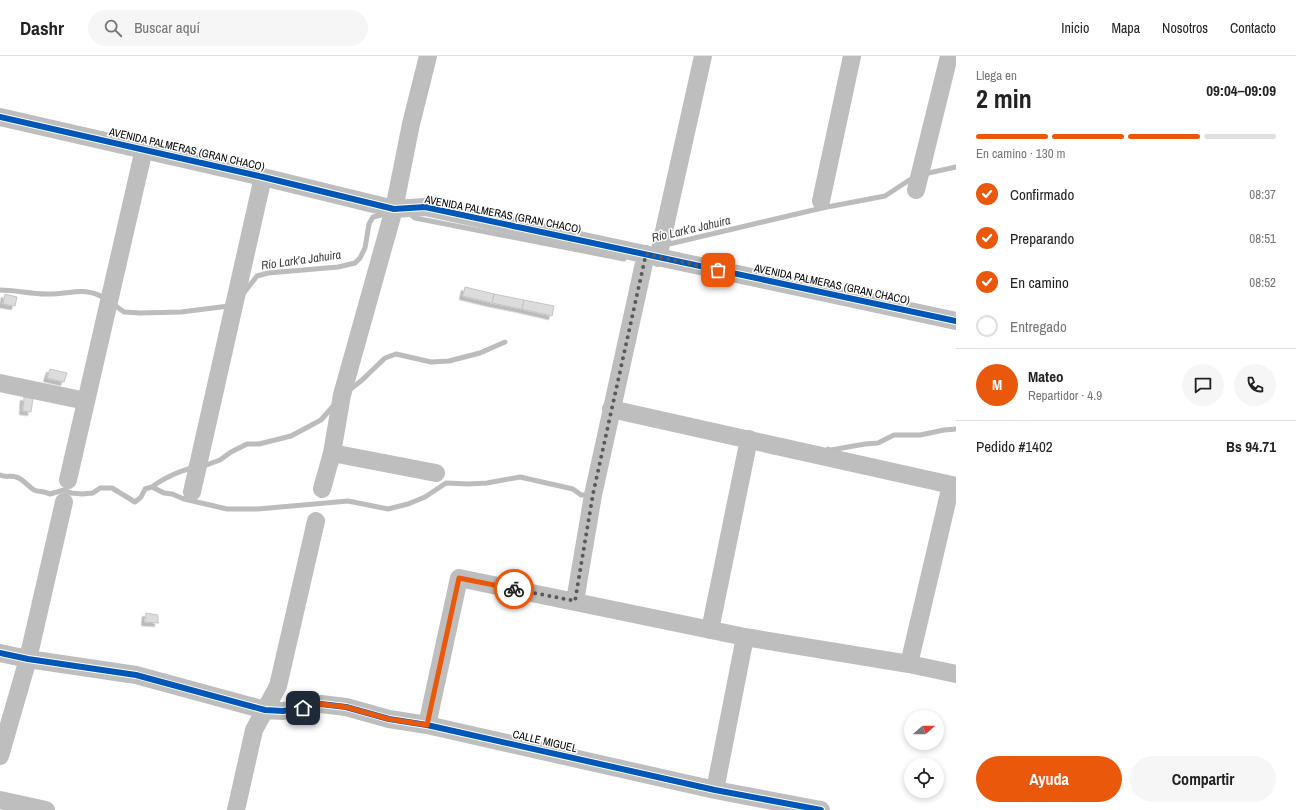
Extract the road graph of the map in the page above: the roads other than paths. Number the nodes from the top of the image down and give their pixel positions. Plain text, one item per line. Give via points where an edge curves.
1 (428, 56) edge
2 (703, 56) edge
3 (852, 56) edge
4 (949, 56) edge
5 (0, 117) edge
6 (144, 149) junction
7 (263, 177) junction
8 (916, 190) dead end
9 (821, 201) dead end
10 (394, 209) junction
11 (652, 256) junction
12 (956, 321) edge
13 (0, 383) edge
14 (86, 401) junction
15 (611, 409) junction
16 (749, 439) junction
17 (332, 453) junction
18 (436, 473) dead end
19 (68, 480) dead end
20 (953, 486) edge
21 (322, 489) dead end
22 (192, 492) dead end
23 (64, 502) dead end
24 (316, 521) dead end
25 (575, 601) junction
26 (710, 630) junction
27 (745, 638) junction
28 (0, 653) edge
29 (28, 659) junction
30 (909, 664) junction
31 (956, 674) edge
32 (265, 710) junction
33 (427, 725) junction
34 (0, 756) edge
35 (715, 790) junction
36 (0, 800) edge
37 (46, 810) edge
38 (236, 810) edge
39 (821, 810) edge

1 - 10 street
2 - 11 street
3 - 9 street
4 - 8 street
5 - 6 street, AVENIDA PALMERAS (GRAN CHACO)
6 - 7 street, AVENIDA PALMERAS (GRAN CHACO)
6 - 14 street
7 - 10 street, AVENIDA PALMERAS (GRAN CHACO)
7 - 22 street
10 - 11 street, AVENIDA PALMERAS (GRAN CHACO) via 425,206
10 - 17 street via 342,395
11 - 12 street, AVENIDA PALMERAS (GRAN CHACO)
11 - 15 street
13 - 14 street
14 - 19 street
15 - 16 street
15 - 25 street via 593,494
16 - 20 street
16 - 26 street
17 - 18 street
17 - 21 street
20 - 30 street
23 - 29 street
24 - 32 street via 278,686
25 - 26 street
25 - 33 street via 459,578
26 - 27 street
27 - 30 street
27 - 35 street
28 - 29 street, CALLE MIGUEL
29 - 32 street, CALLE MIGUEL via 136,676
29 - 34 street
30 - 31 street
32 - 33 street, CALLE MIGUEL via 283,711 321,704
32 - 38 street via 254,730
33 - 35 street, CALLE MIGUEL
35 - 39 street, CALLE MIGUEL
36 - 37 street

